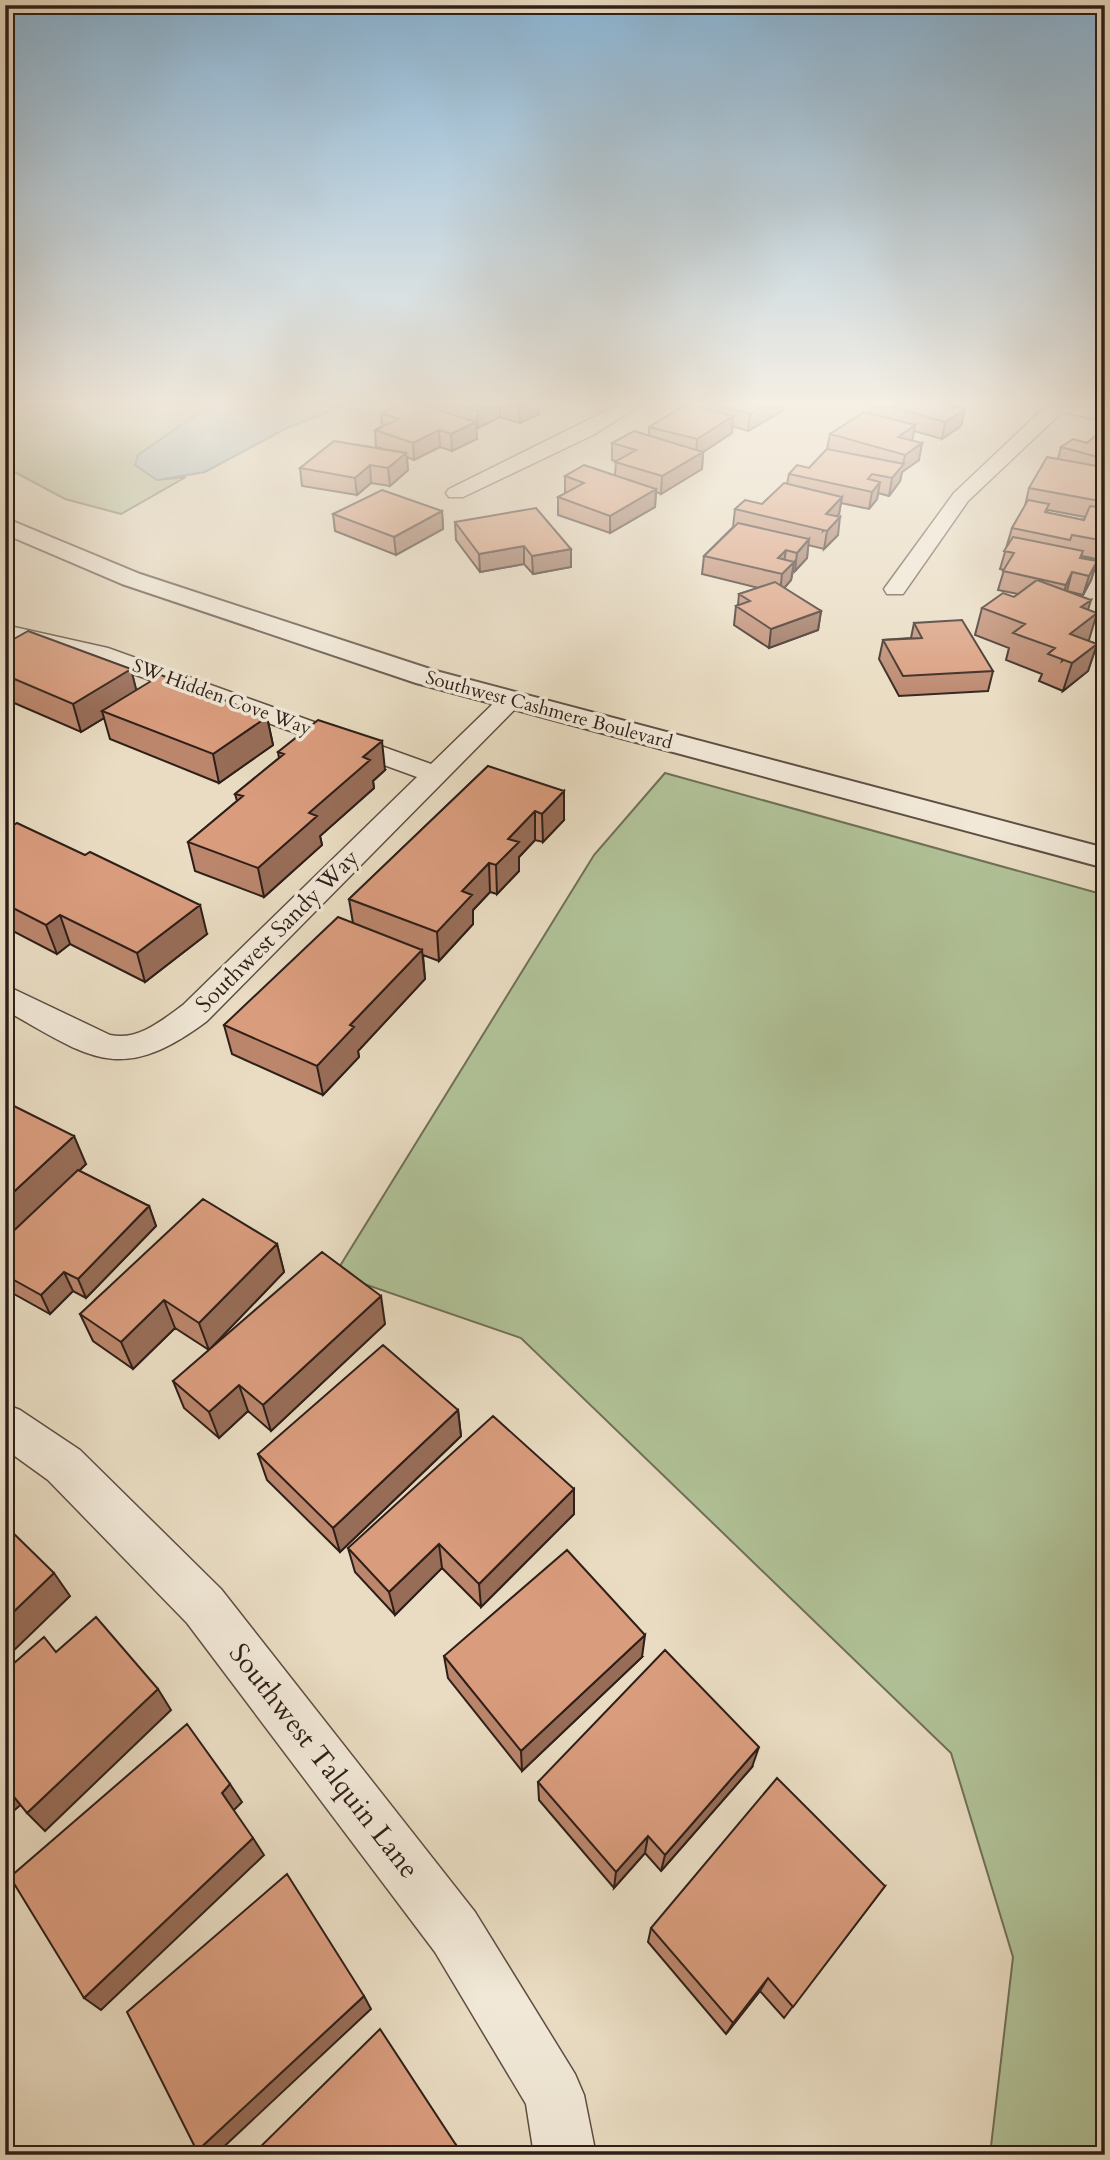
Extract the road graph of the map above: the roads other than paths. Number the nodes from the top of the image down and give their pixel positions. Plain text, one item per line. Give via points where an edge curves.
1 (954, 507) edge
2 (5, 525) edge
3 (895, 589) dead end
4 (5, 632) edge
5 (510, 701) junction
6 (436, 775) junction
7 (1105, 858) edge
8 (5, 996) edge
9 (5, 1424) edge
10 (565, 2155) edge

1 - 3 street
2 - 5 street, Southwest Cashmere Boulevard via 131,579
4 - 6 street, SW Hidden Cove Way via 99,653
5 - 6 street, Southwest Sandy Way
5 - 7 street, Southwest Cashmere Boulevard
6 - 8 street, Southwest Sandy Way via 195,1013 163,1037 121,1050
9 - 10 street, Southwest Talquin Lane via 64,1465 204,1606 455,1932 554,2095

